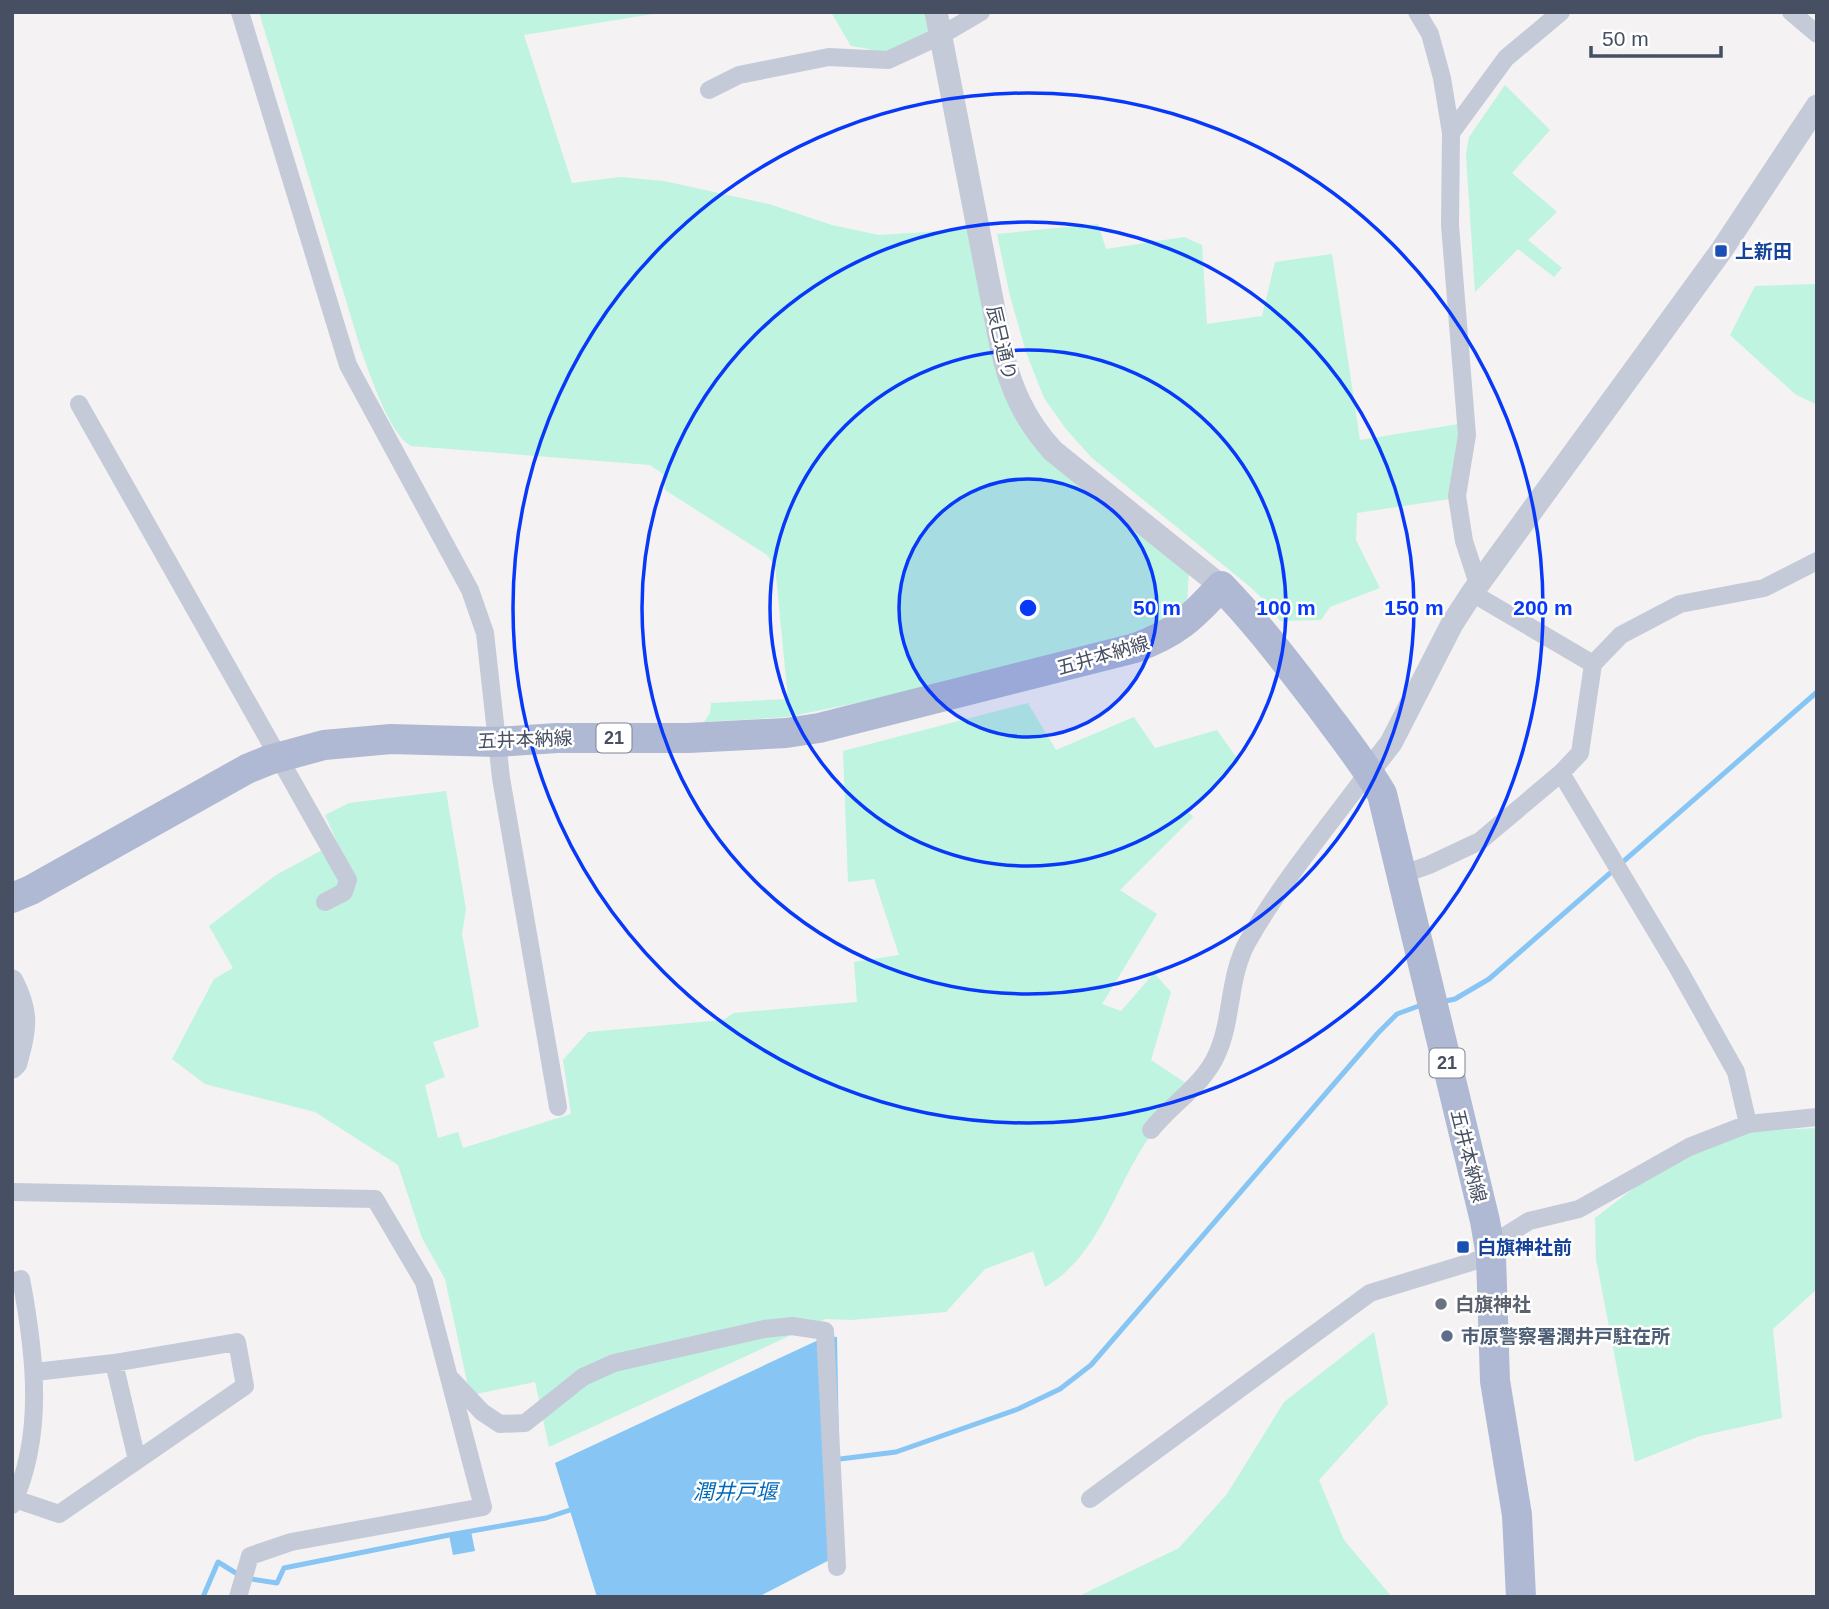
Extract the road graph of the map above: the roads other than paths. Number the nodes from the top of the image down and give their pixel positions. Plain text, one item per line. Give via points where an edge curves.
1 (240, 12) edge
2 (936, 12) edge
3 (981, 12) edge
4 (1418, 12) edge
5 (1560, 12) edge
6 (1791, 12) edge
7 (1817, 34) edge
8 (940, 36) junction
9 (709, 90) dead end
10 (1817, 107) edge
11 (1451, 134) junction
12 (79, 404) dead end
13 (1817, 561) edge
14 (1221, 586) junction
15 (1475, 588) junction
16 (1593, 664) junction
17 (497, 742) junction
18 (279, 757) junction
19 (1369, 771) junction
20 (1562, 773) junction
21 (1401, 875) junction
22 (12, 898) edge
23 (325, 902) dead end
24 (12, 981) edge
25 (12, 1067) edge
26 (558, 1107) dead end
27 (1817, 1117) edge
28 (1748, 1124) junction
29 (1151, 1130) dead end
30 (12, 1192) edge
31 (1490, 1251) junction
32 (12, 1282) edge
33 (114, 1363) junction
34 (35, 1372) junction
35 (450, 1378) junction
36 (137, 1460) junction
37 (1090, 1499) dead end
38 (14, 1502) edge
39 (837, 1567) dead end
40 (238, 1597) edge
41 (1521, 1597) edge

1 - 17 street via 348,365 470,590 485,633
2 - 8 street, 辰巳通り
3 - 8 street
4 - 11 street via 1430,34 1442,78
5 - 11 street via 1506,58
6 - 7 street
8 - 9 street via 888,60 829,57 738,75
8 - 14 street, 辰巳通り via 1007,372 1025,416 1053,451
10 - 15 street via 1721,251
11 - 15 street via 1450,225 1467,435 1457,496
12 - 18 street
13 - 16 street via 1764,588 1680,604 1621,635
14 - 17 main road, 五井本納線 / 21 via 1176,630 1135,648 819,728 753,736
14 - 19 main road, 五井本納線 / 21 via 1250,615
15 - 16 street
15 - 19 street via 1391,743
16 - 20 street via 1580,753
17 - 18 main road, 五井本納線 / 21 via 358,741
17 - 26 street
18 - 22 main road, 五井本納線 / 21 via 209,788
18 - 23 street via 348,880 344,892
19 - 21 main road, 五井本納線 / 21 via 1382,794
19 - 29 street via 1247,942 1219,1051 1204,1079
20 - 21 street via 1480,841
20 - 28 street via 1736,1072
21 - 31 main road, 五井本納線 / 21
24 - 25 street via 26,1026
27 - 28 street
28 - 31 street via 1689,1147 1579,1209 1529,1221
30 - 35 street via 375,1199 425,1282
31 - 37 street via 1370,1293
31 - 41 main road, 五井本納線 / 21 via 1495,1381 1517,1515
32 - 34 street via 21,1279
33 - 34 street
33 - 36 street
33 - 36 street via 237,1342 245,1385
34 - 38 street via 27,1464
35 - 39 street via 500,1424 525,1423 583,1377 614,1363 764,1329 792,1326 825,1331
35 - 40 street via 482,1507 291,1542 250,1556
36 - 38 street via 59,1514

